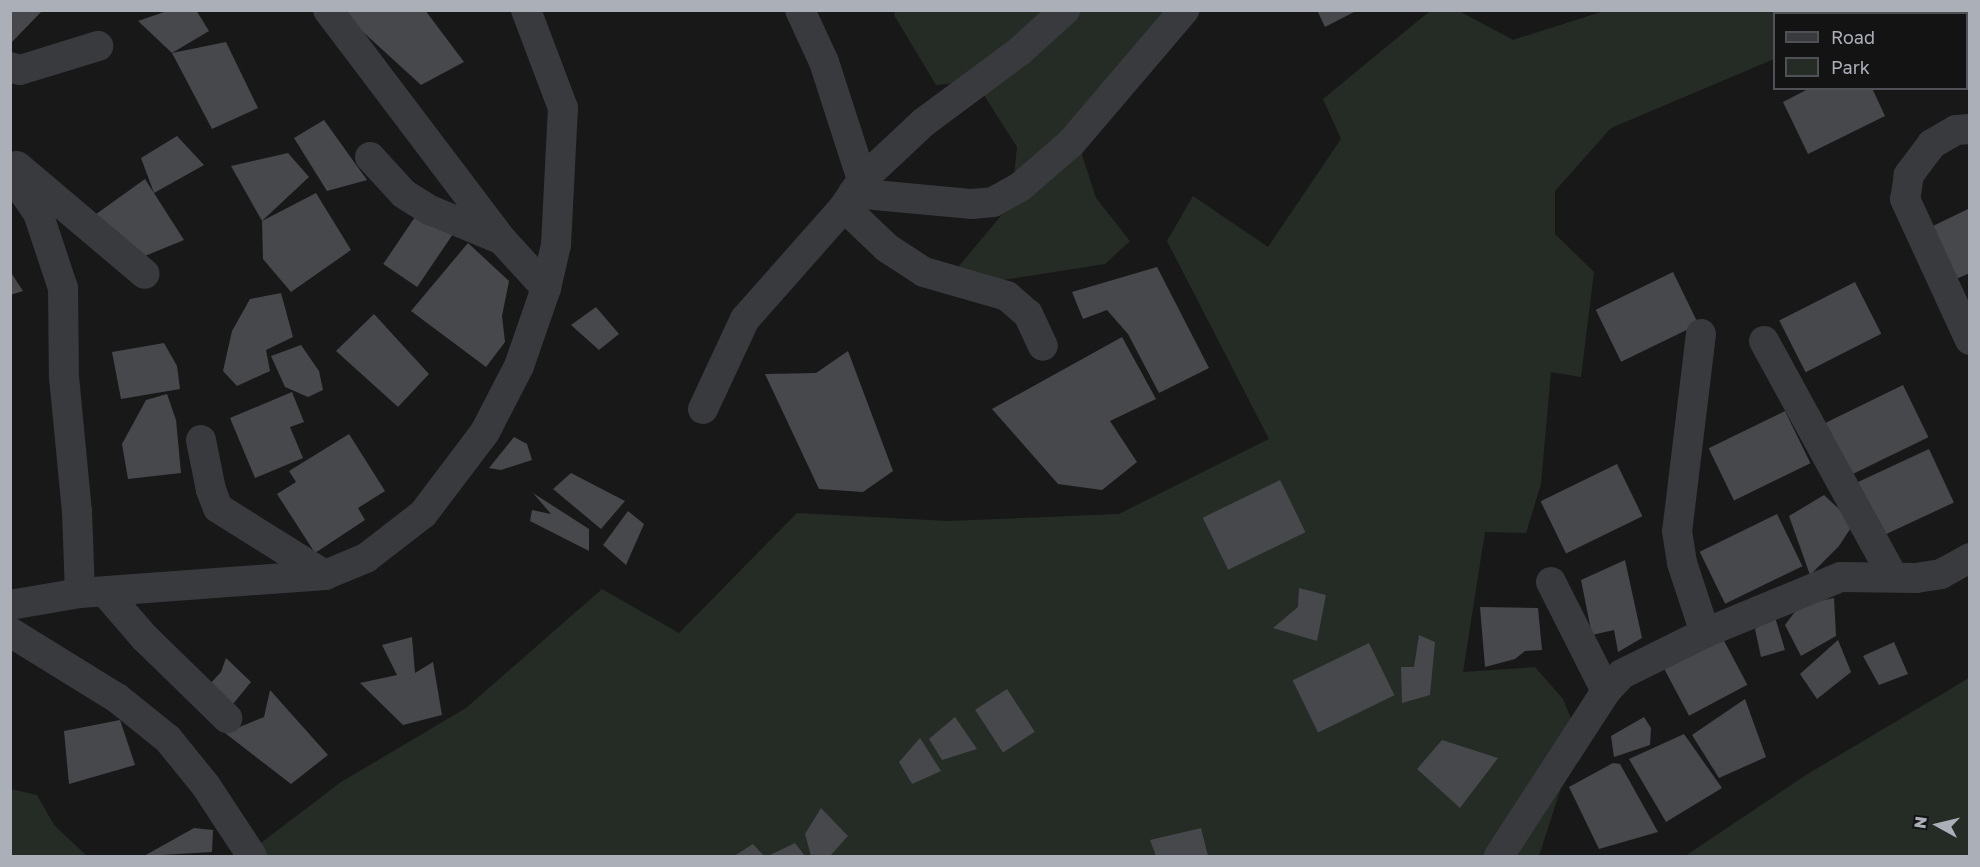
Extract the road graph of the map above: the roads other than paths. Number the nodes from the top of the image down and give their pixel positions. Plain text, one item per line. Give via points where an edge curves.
1 (328, 10) edge
2 (526, 10) edge
3 (800, 10) edge
4 (1065, 10) edge
5 (1184, 10) edge
6 (98, 46) dead end
7 (10, 68) edge
8 (1970, 129) edge
9 (370, 157) dead end
10 (10, 160) edge
11 (10, 172) edge
12 (853, 193) junction
13 (502, 240) junction
14 (145, 274) dead end
15 (546, 288) junction
16 (1701, 334) dead end
17 (1970, 340) edge
18 (1764, 341) dead end
19 (1043, 346) dead end
20 (703, 409) dead end
21 (201, 441) dead end
22 (1970, 558) edge
23 (1892, 574) junction
24 (325, 575) junction
25 (1551, 582) dead end
26 (92, 593) junction
27 (10, 604) edge
28 (10, 632) edge
29 (1705, 633) junction
30 (1606, 691) junction
31 (227, 718) dead end
32 (252, 856) edge
33 (1499, 856) edge

1 - 13 street
2 - 15 street via 563,108 556,245
3 - 12 street via 824,62
4 - 12 street via 1020,51 924,122
5 - 12 street via 1071,143 993,202 972,204
6 - 7 street via 20,70
8 - 17 street via 1956,130 1932,144 1909,175 1905,200
9 - 13 street via 404,194 430,210
10 - 14 street
11 - 26 street via 38,213 63,288 63,376 77,511
12 - 19 street via 887,248 924,272 1007,296 1028,314
12 - 20 street via 745,319
13 - 15 street
15 - 24 street via 519,366 485,432 423,514 366,558
16 - 29 street via 1677,531 1682,563
18 - 23 street
21 - 24 street via 218,508
22 - 23 street via 1941,574 1916,578
23 - 29 street via 1841,577
24 - 26 street
25 - 30 street
26 - 27 street
26 - 31 street
28 - 32 street via 117,698 168,739 206,786
29 - 30 street via 1622,674
30 - 33 street

